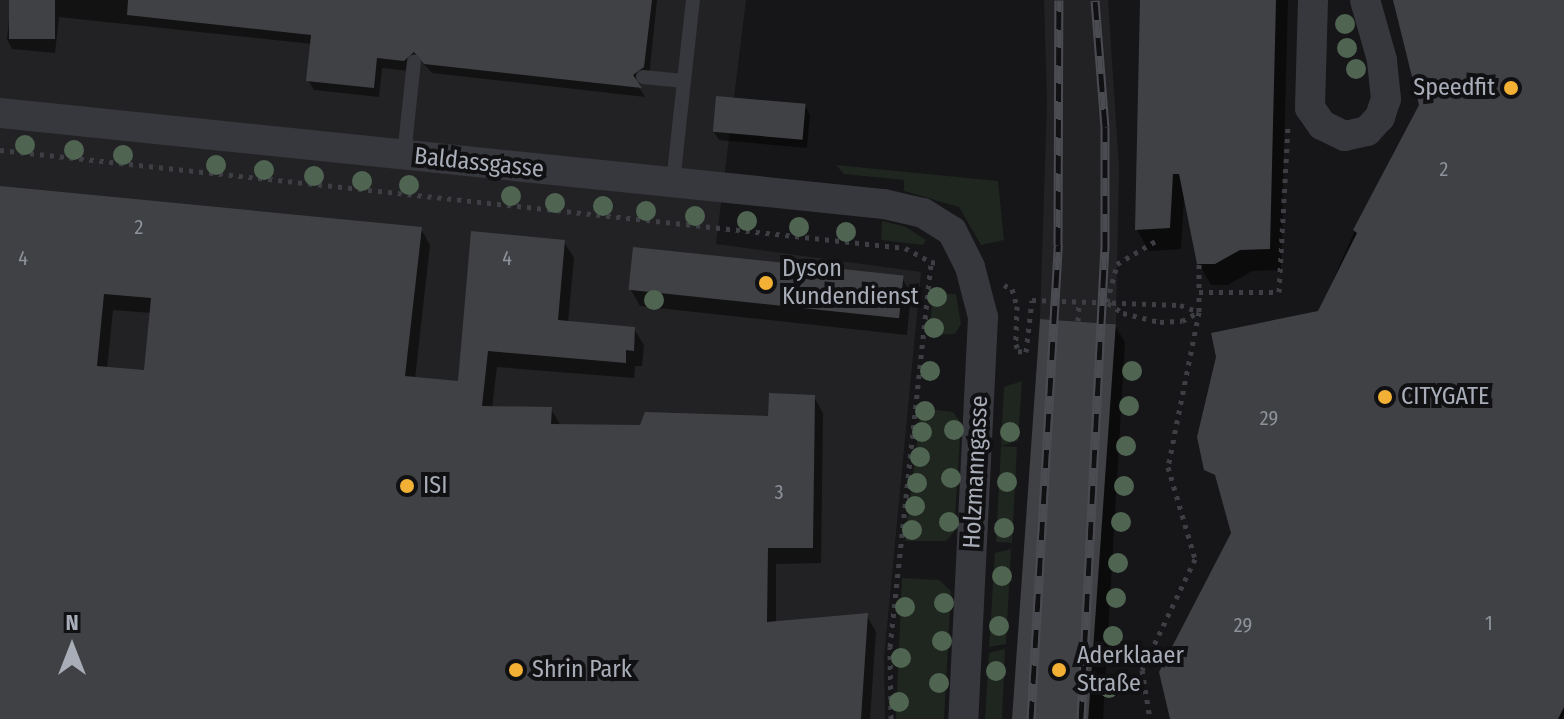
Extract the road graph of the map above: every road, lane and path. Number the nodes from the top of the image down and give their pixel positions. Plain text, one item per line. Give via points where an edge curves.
1 (693, 0) edge
2 (1313, 0) edge
3 (1365, 0) edge
4 (414, 62) dead end
5 (643, 77) dead end
6 (684, 81) junction
7 (0, 113) edge
8 (1289, 122) dead end
9 (0, 150) edge
10 (404, 155) junction
11 (673, 183) junction
12 (952, 231) joint
13 (1159, 239) dead end
14 (931, 262) junction
15 (1199, 264) dead end
16 (970, 267) junction
17 (1199, 292) junction
18 (1079, 302) junction
19 (1107, 302) junction
20 (1199, 312) junction
21 (1078, 321) dead end
22 (891, 719) edge
23 (963, 719) edge
24 (1150, 719) edge

1 - 6 lane
2 - 3 street via 1310,108 1322,125 1345,136 1367,131 1380,117 1386,99 1382,60
4 - 10 lane
5 - 6 lane
6 - 11 lane
7 - 10 street, Baldassgasse
8 - 17 path via 1279,292
9 - 14 path via 905,248
10 - 11 street, Baldassgasse
11 - 12 street, Baldassgasse via 884,204 923,213
12 - 16 street, Holzmanngasse
13 - 19 path via 1117,264
14 - 16 path
14 - 22 path via 890,647
15 - 17 path
16 - 18 path via 1012,289 1018,351 1029,345 1032,300
16 - 23 street, Holzmanngasse via 983,317
17 - 20 path
18 - 19 path
18 - 21 path
19 - 20 path via 1180,305
19 - 20 path via 1123,313 1160,322 1182,321
20 - 24 path via 1168,467 1195,559 1142,670

